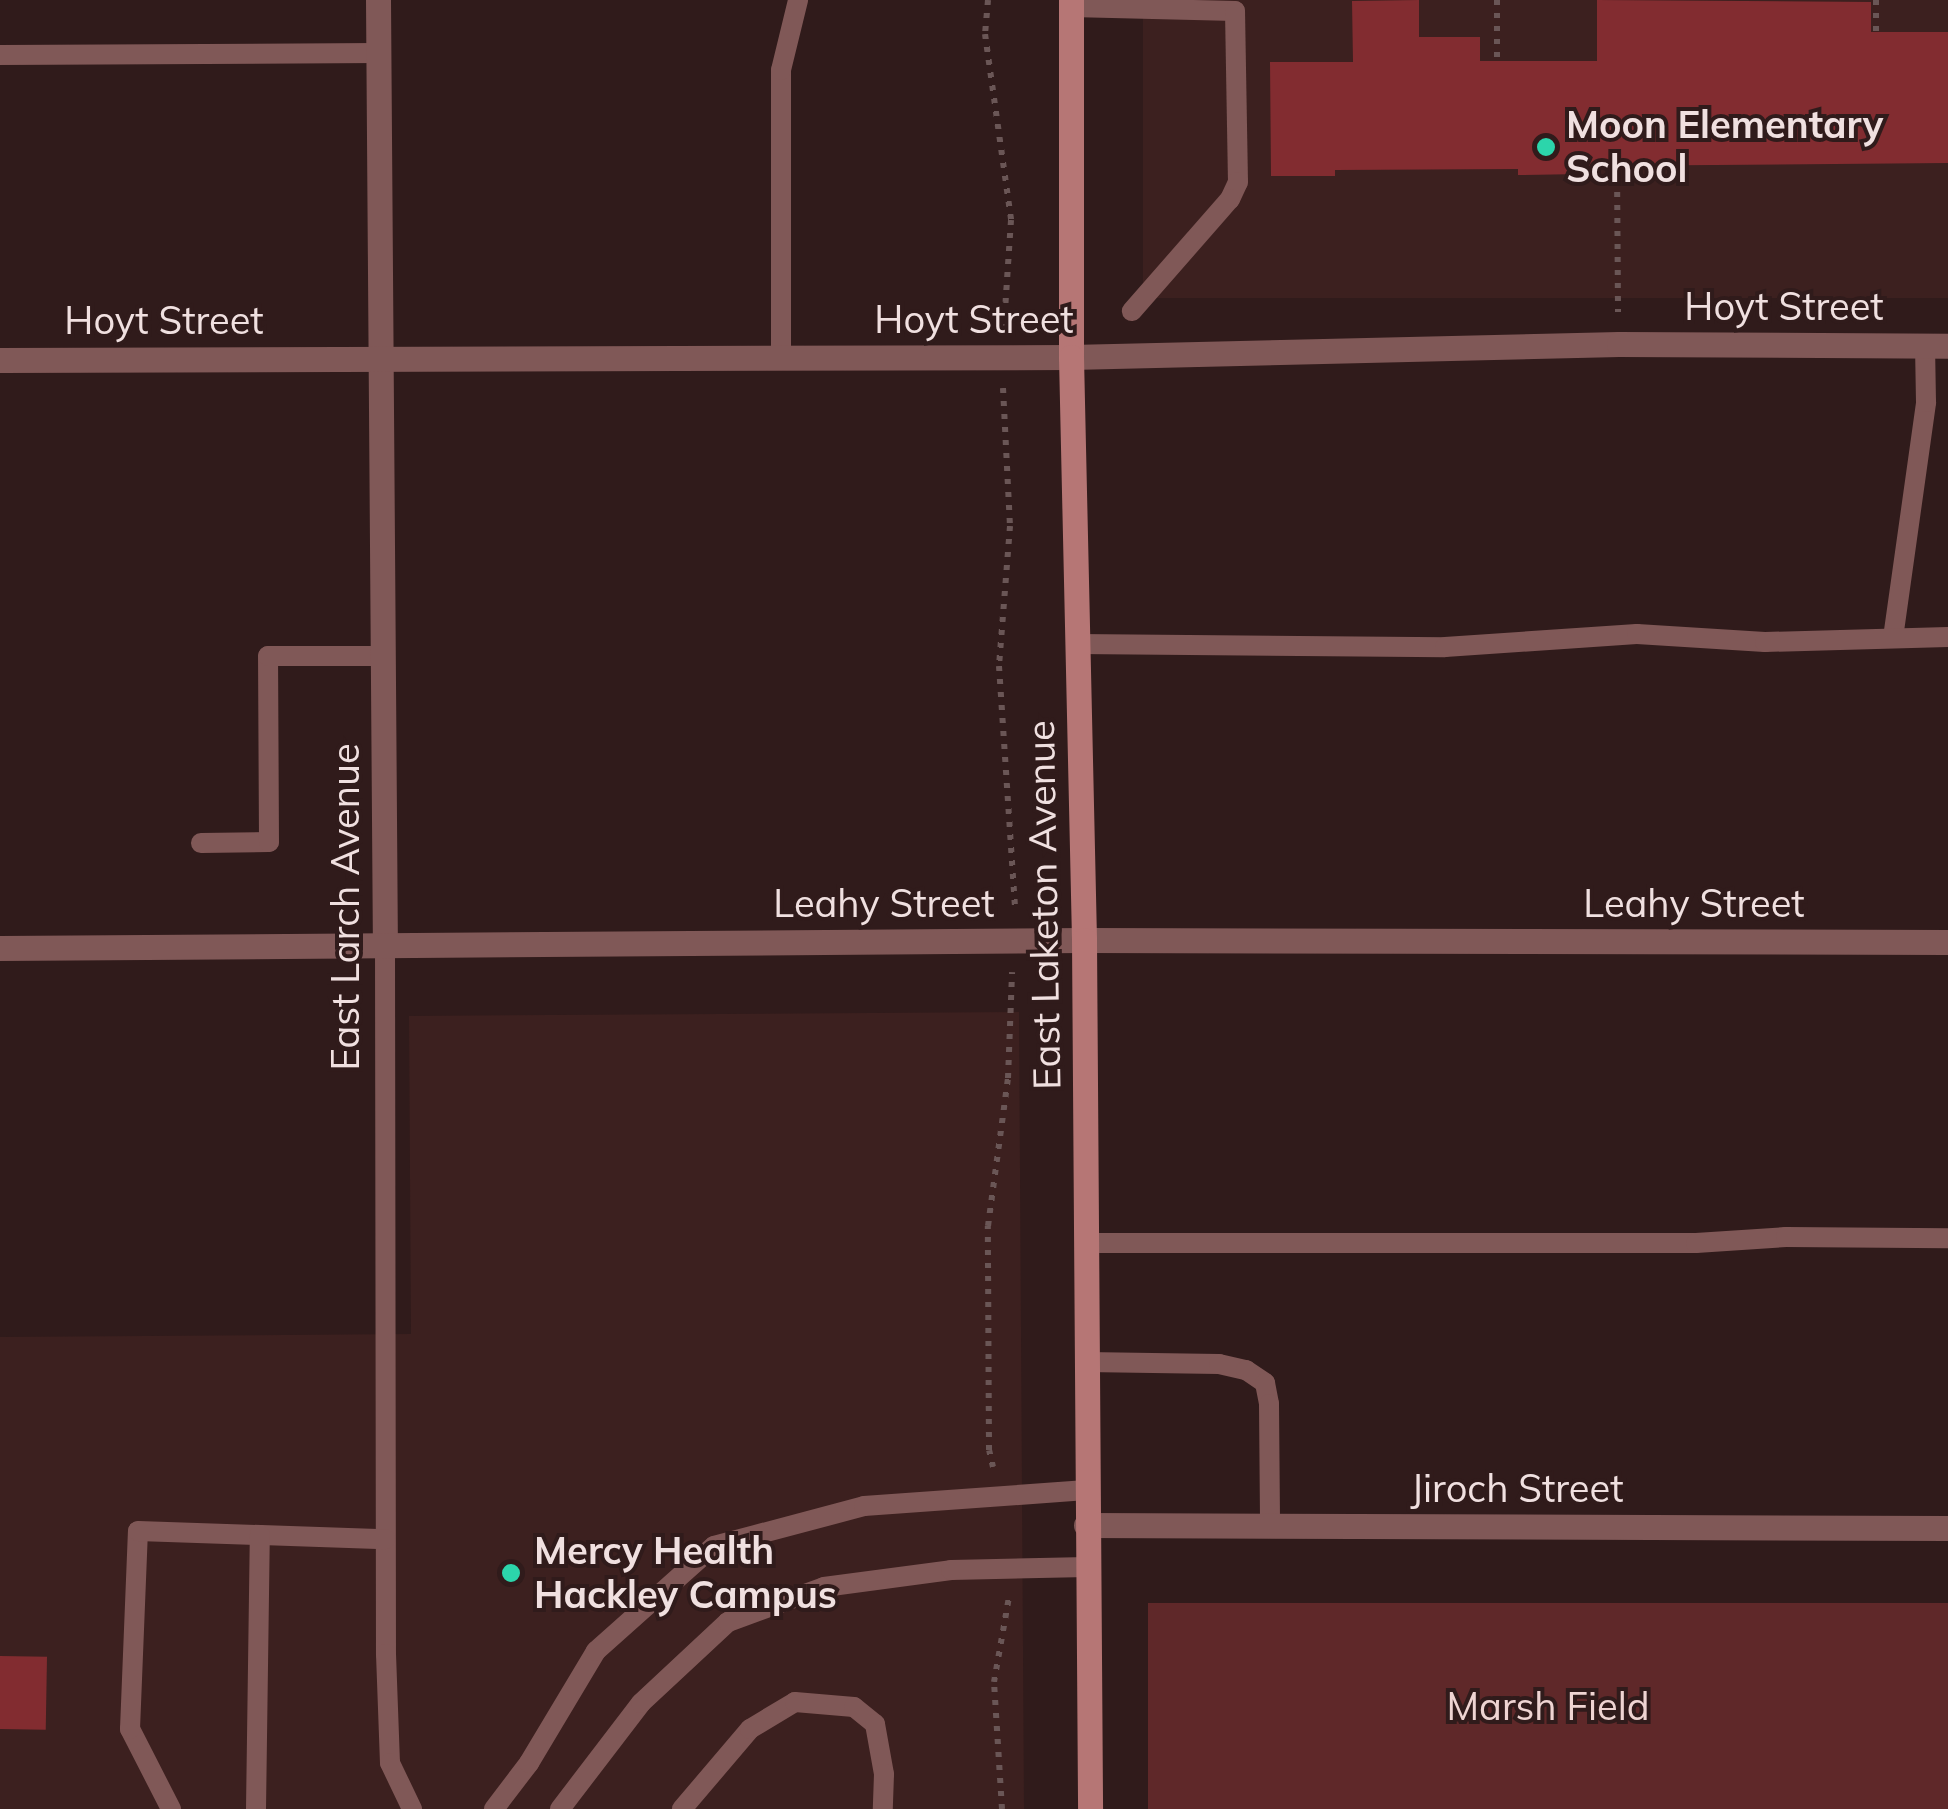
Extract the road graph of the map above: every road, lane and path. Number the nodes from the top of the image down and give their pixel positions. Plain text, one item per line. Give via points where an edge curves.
1 (378, 0) edge
2 (798, 0) edge
3 (1497, 0) edge
4 (1876, 0) edge
5 (1071, 4) edge
6 (1876, 32) dead end
7 (379, 53) junction
8 (0, 55) edge
9 (1497, 60) dead end
10 (1618, 166) dead end
11 (1132, 311) dead end
12 (1619, 344) junction
13 (1936, 346) edge
14 (380, 358) junction
15 (781, 358) junction
16 (1071, 358) junction
17 (0, 360) edge
18 (1948, 637) edge
19 (1892, 638) junction
20 (1077, 644) junction
21 (384, 656) junction
22 (201, 843) dead end
23 (1084, 940) junction
24 (1948, 942) edge
25 (384, 944) junction
26 (0, 948) edge
27 (1948, 1238) edge
28 (1085, 1243) junction
29 (1086, 1362) junction
30 (1086, 1490) junction
31 (1086, 1525) junction
32 (1270, 1526) junction
33 (1948, 1528) edge
34 (260, 1536) junction
35 (385, 1539) junction
36 (1087, 1568) junction
37 (170, 1809) edge
38 (256, 1809) edge
39 (412, 1809) edge
40 (494, 1809) edge
41 (560, 1809) edge
42 (682, 1809) edge
43 (884, 1809) edge
44 (1090, 1809) edge

1 - 7 street, East Larch Avenue
2 - 15 lane via 781,70
3 - 9 path
4 - 6 path
5 - 11 lane via 1235,11 1238,182 1230,200
5 - 16 main road, East Laketon Avenue
7 - 8 lane
7 - 14 street, East Larch Avenue
10 - 12 path
12 - 13 street, Hoyt Street
12 - 16 street, Hoyt Street
13 - 19 lane
14 - 15 street, Hoyt Street
14 - 17 street, Hoyt Street
14 - 21 street, East Larch Avenue
15 - 16 street, Hoyt Street
16 - 20 main road, East Laketon Avenue
18 - 19 lane
19 - 20 lane via 1765,642 1637,634 1445,647
20 - 23 main road, East Laketon Avenue
21 - 22 lane via 268,656 269,842
21 - 25 street, East Larch Avenue
23 - 24 street, Leahy Street
23 - 25 street, Leahy Street
23 - 28 main road, East Laketon Avenue
25 - 26 street, Leahy Street
25 - 35 lane, East Larch Avenue
27 - 28 lane
28 - 29 main road, East Laketon Avenue
29 - 30 main road, East Laketon Avenue
29 - 32 lane via 1219,1364 1265,1383
30 - 31 main road, East Laketon Avenue
30 - 40 lane via 864,1506 714,1546 596,1651
31 - 32 street, Jiroch Street
31 - 36 main road, East Laketon Avenue
32 - 33 street, Jiroch Street
34 - 35 lane
34 - 37 lane via 138,1531 130,1728
34 - 38 lane
35 - 39 lane, East Larch Avenue via 390,1763
36 - 41 lane via 950,1570 824,1587 728,1622 640,1702
36 - 44 main road, East Laketon Avenue
42 - 43 lane via 750,1729 795,1702 854,1707 875,1724

